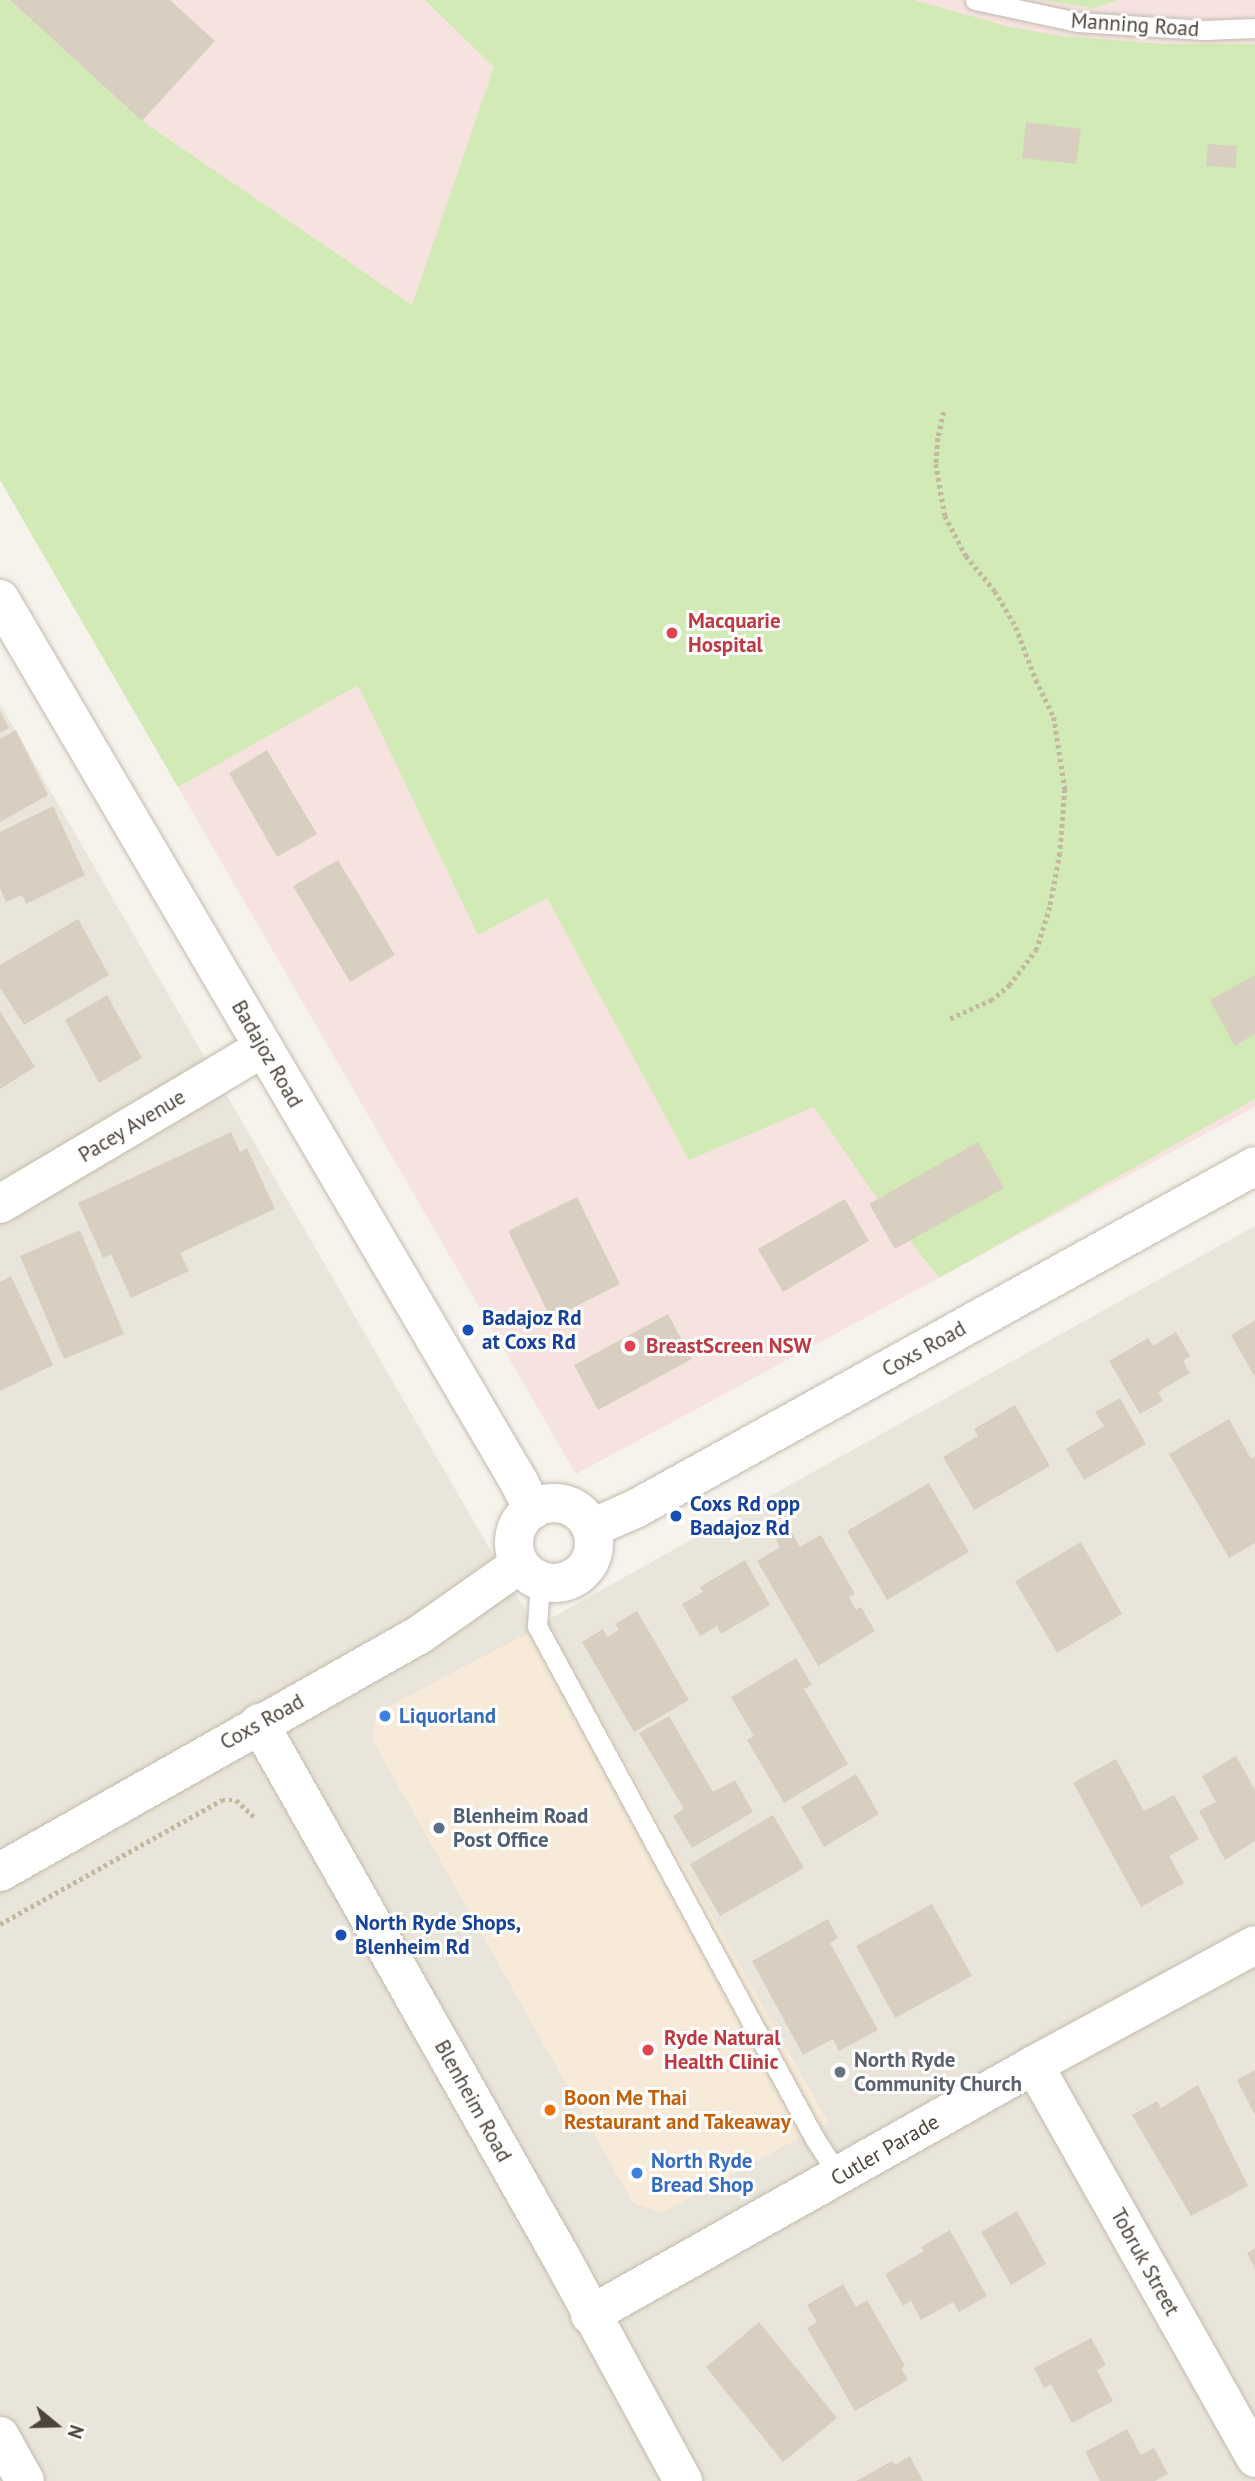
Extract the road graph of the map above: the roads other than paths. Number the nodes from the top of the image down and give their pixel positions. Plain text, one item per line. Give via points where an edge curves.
1 (975, 0) edge
2 (1255, 28) edge
3 (0, 599) edge
4 (263, 1048) junction
5 (1255, 1166) edge
6 (0, 1204) edge
7 (533, 1510) junction
8 (592, 1528) junction
9 (530, 1572) junction
10 (259, 1723) junction
11 (0, 1872) edge
12 (1255, 1945) edge
13 (1034, 2065) junction
14 (839, 2176) junction
15 (590, 2315) junction
16 (0, 2436) edge
17 (1255, 2458) edge
18 (25, 2481) edge
19 (682, 2481) edge

1 - 2 lane, Manning Road via 1078,22 1205,30
3 - 4 street, Badajoz Road
4 - 6 street, Pacey Avenue
4 - 7 street, Badajoz Road
5 - 8 street, Coxs Road via 637,1508
7 - 8 street via 550,1503 563,1504 575,1508
7 - 9 street via 519,1523 514,1547
8 - 9 street via 593,1554 577,1576 552,1583
9 - 10 street, Coxs Road
9 - 14 lane via 537,1626
10 - 11 street, Coxs Road
10 - 15 street, Blenheim Road
12 - 13 street, Cutler Parade
13 - 14 street, Cutler Parade
13 - 17 street, Tobruk Street
14 - 15 street, Cutler Parade
15 - 19 street, Blenheim Road
16 - 18 street

